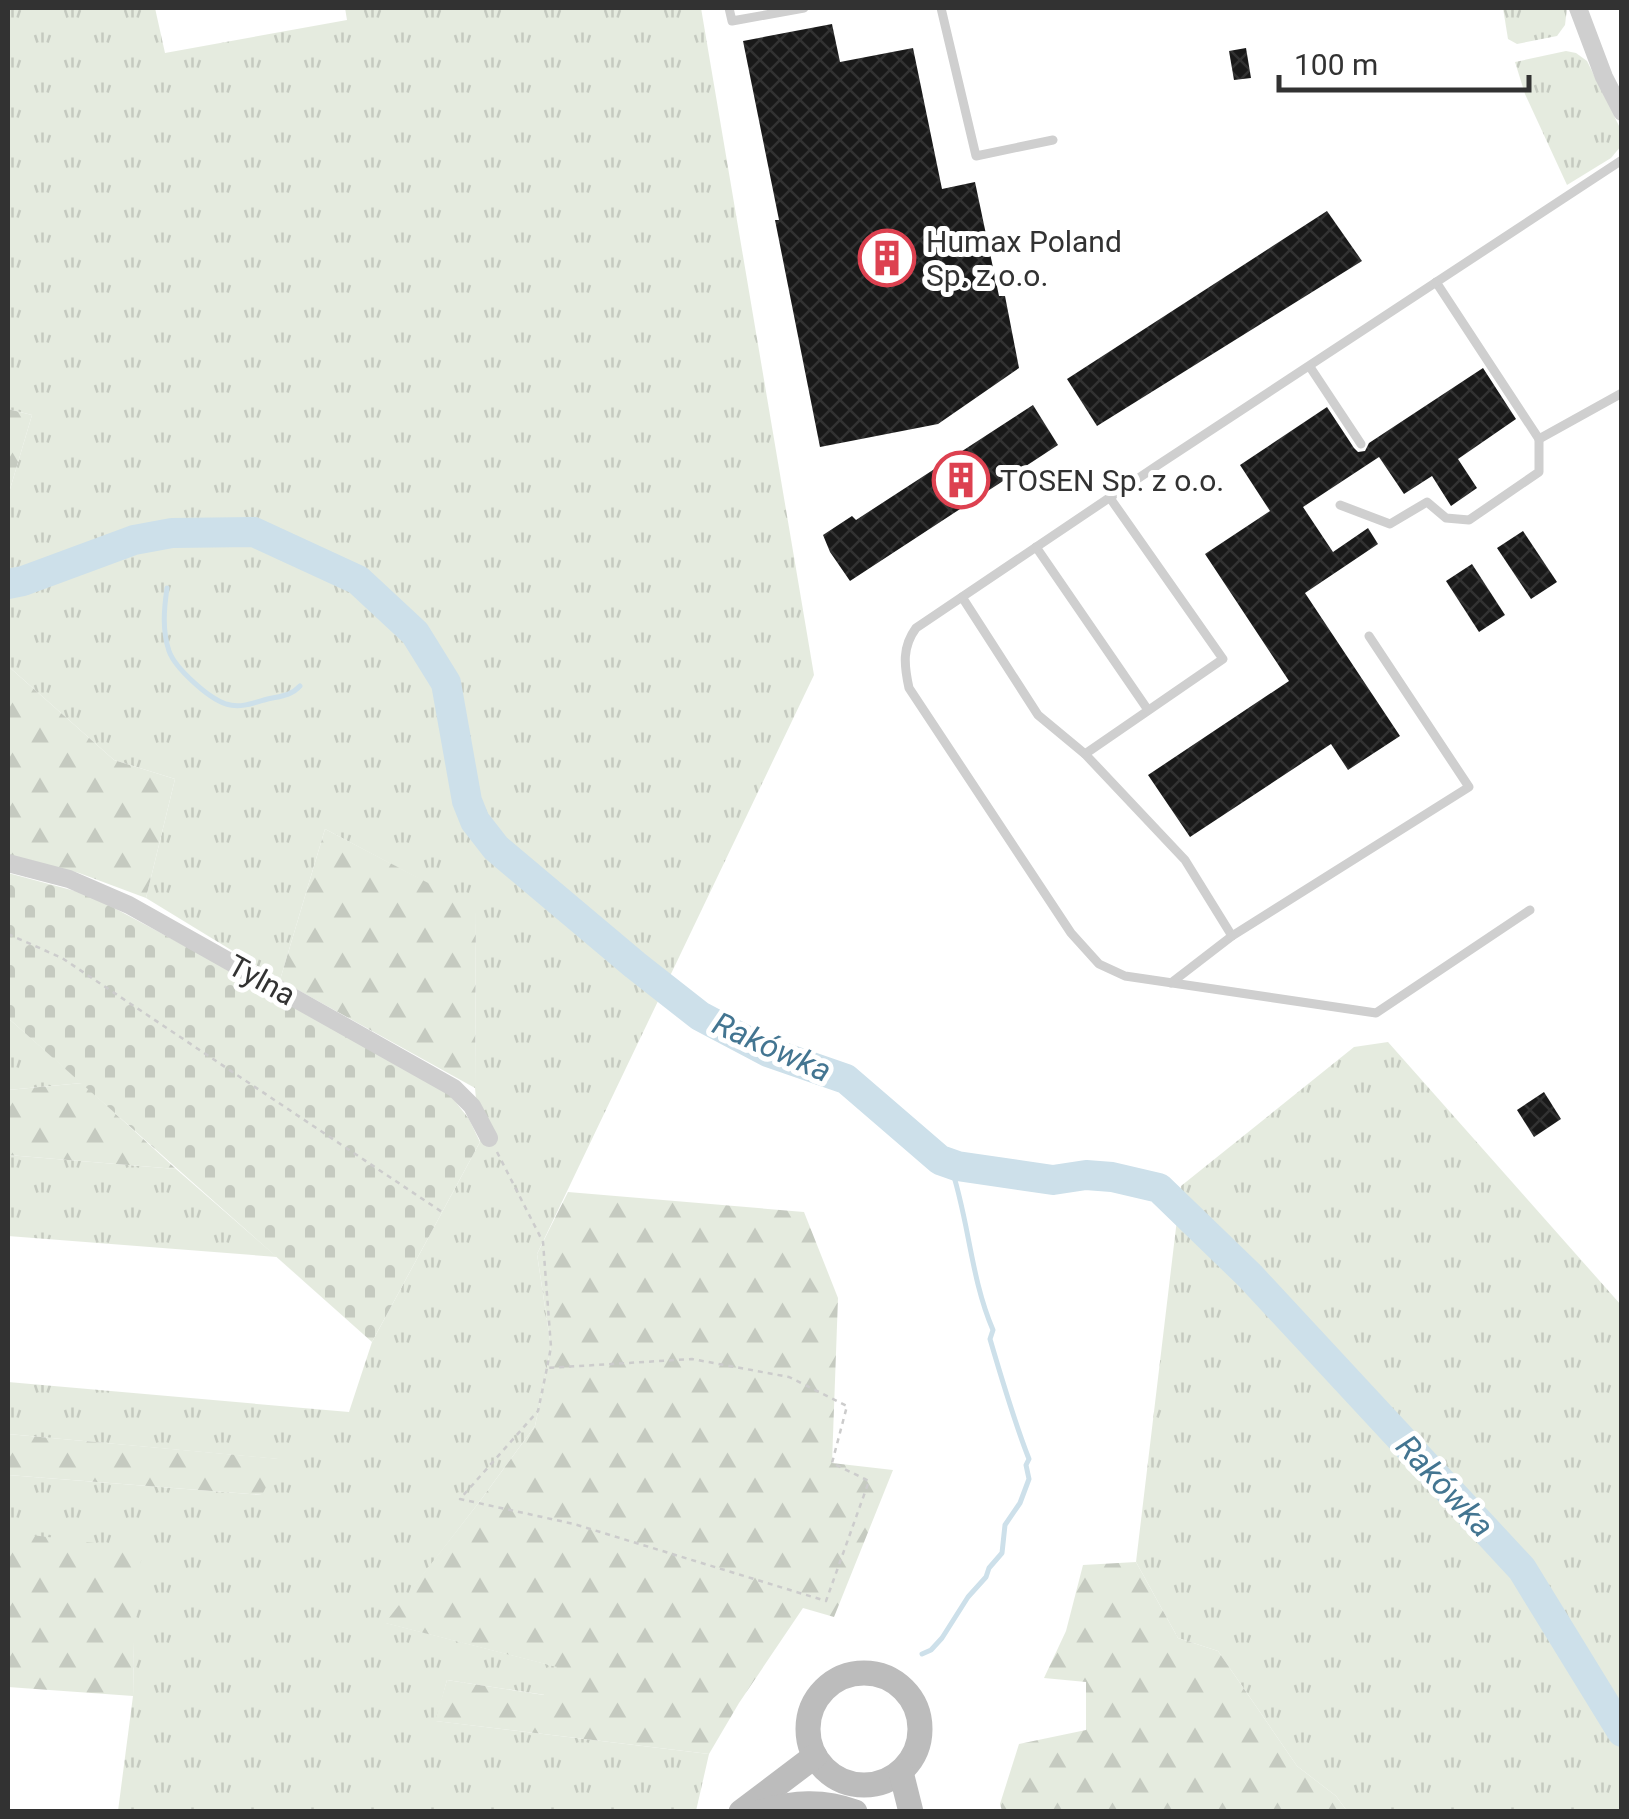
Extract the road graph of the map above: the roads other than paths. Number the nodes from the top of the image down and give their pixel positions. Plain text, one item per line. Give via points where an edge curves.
1 (729, 8) edge
2 (804, 8) edge
3 (941, 8) edge
4 (1578, 8) edge
5 (1622, 112) edge
6 (1052, 140) dead end
7 (1622, 160) edge
8 (1436, 282) junction
9 (1310, 367) junction
10 (1622, 393) edge
11 (1539, 439) junction
12 (1361, 444) dead end
13 (1110, 498) junction
14 (1340, 505) dead end
15 (1036, 548) junction
16 (962, 597) junction
17 (1369, 636) dead end
18 (1148, 710) junction
19 (1085, 754) junction
20 (8, 863) edge
21 (1530, 910) dead end
22 (1232, 936) junction
23 (1171, 983) junction
24 (489, 1138) road end
25 (815, 1756) junction
26 (900, 1772) junction
27 (741, 1812) edge
28 (761, 1812) edge
29 (855, 1812) edge
30 (911, 1812) edge

1 - 2 lane via 732,20
3 - 6 lane via 976,156
4 - 5 street
7 - 8 lane
8 - 9 lane
8 - 11 lane
9 - 12 lane
9 - 13 lane
10 - 11 lane
11 - 14 lane via 1538,472 1469,520 1446,518 1428,502 1390,524
13 - 15 lane
13 - 18 lane via 1223,658
15 - 16 lane
15 - 18 lane
16 - 19 lane via 1038,714
16 - 23 lane via 907,640 909,688 1099,964
17 - 22 lane via 1469,787
18 - 19 lane
19 - 22 lane via 1185,860
20 - 24 street, Tylna via 70,879 129,905 454,1088
21 - 23 lane via 1376,1014
22 - 23 lane
25 - 26 main road via 838,1779 854,1784 886,1781
25 - 26 main road via 809,1740 813,1706 836,1681 869,1674 894,1682 918,1712 920,1738
25 - 27 main road
26 - 30 main road
28 - 29 main road via 824,1802

